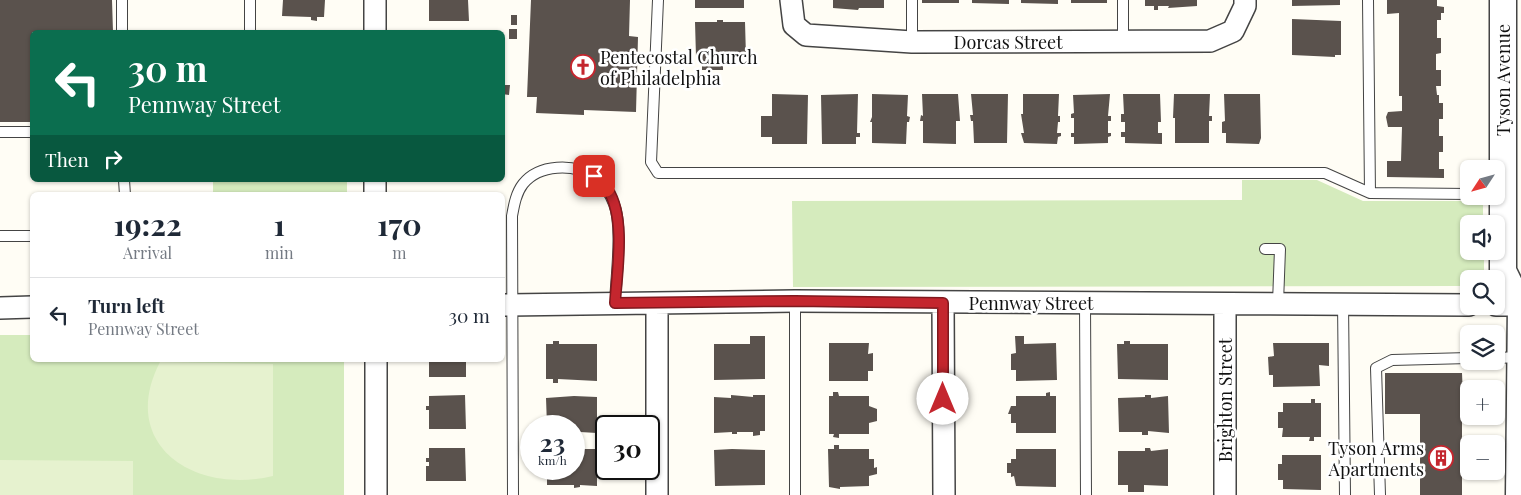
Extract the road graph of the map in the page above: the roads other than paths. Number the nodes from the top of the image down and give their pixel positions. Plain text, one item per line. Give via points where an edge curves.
1 (122, 0) edge
2 (250, 0) edge
3 (375, 0) edge
4 (658, 0) edge
5 (791, 0) edge
6 (912, 0) edge
7 (1123, 0) edge
8 (1245, 0) edge
9 (1368, 0) edge
10 (1503, 0) edge
11 (122, 30) edge
12 (250, 30) edge
13 (375, 30) edge
14 (1123, 41) junction
15 (912, 42) junction
16 (0, 132) edge
17 (30, 132) edge
18 (1501, 160) edge
19 (1370, 193) junction
20 (1460, 194) edge
21 (1500, 205) edge
22 (0, 236) edge
23 (30, 236) edge
24 (1265, 249) dead end
25 (795, 301) junction
26 (1343, 302) junction
27 (615, 303) junction
28 (657, 303) junction
29 (943, 303) junction
30 (1085, 303) junction
31 (1278, 303) junction
32 (1225, 304) junction
33 (1460, 304) edge
34 (508, 305) edge
35 (1515, 305) edge
36 (30, 307) edge
37 (0, 308) edge
38 (1460, 358) edge
39 (1508, 358) edge
40 (376, 362) edge
41 (376, 495) edge
42 (514, 495) edge
43 (657, 495) edge
44 (795, 495) edge
45 (944, 495) edge
46 (1086, 495) edge
47 (1225, 495) edge
48 (1345, 495) edge
49 (1380, 495) edge
50 (1519, 495) edge

1 - 11 lane
2 - 12 lane
3 - 13 street
4 - 19 lane via 651,162 658,173 1325,173
5 - 15 street, Dorcas Street via 794,25 806,35
6 - 15 lane
7 - 14 lane
8 - 14 street, Dorcas Street via 1233,31 1210,40
9 - 19 lane
10 - 18 street, Tyson Avenue
14 - 15 street, Dorcas Street
16 - 17 lane
19 - 20 lane
21 - 35 street, Tyson Avenue via 1503,271
22 - 23 lane
24 - 31 lane via 1280,249
25 - 28 street, Pennway Street
25 - 29 street, Pennway Street
25 - 44 lane
26 - 31 street, Pennway Street
26 - 33 street, Pennway Street
26 - 48 lane
27 - 28 street, Pennway Street
27 - 34 street, Pennway Street
27 - 34 lane via 618,240 615,207 607,190 594,176 558,167 539,172 524,183 515,200
28 - 43 street
29 - 30 street, Pennway Street
29 - 45 street
30 - 32 street, Pennway Street
30 - 46 lane
31 - 32 street, Pennway Street
32 - 47 street, Brighton Street
34 - 42 lane
35 - 39 street, Tyson Avenue
36 - 37 street
38 - 49 lane via 1392,360 1376,368
39 - 50 street, Tyson Avenue
40 - 41 street

